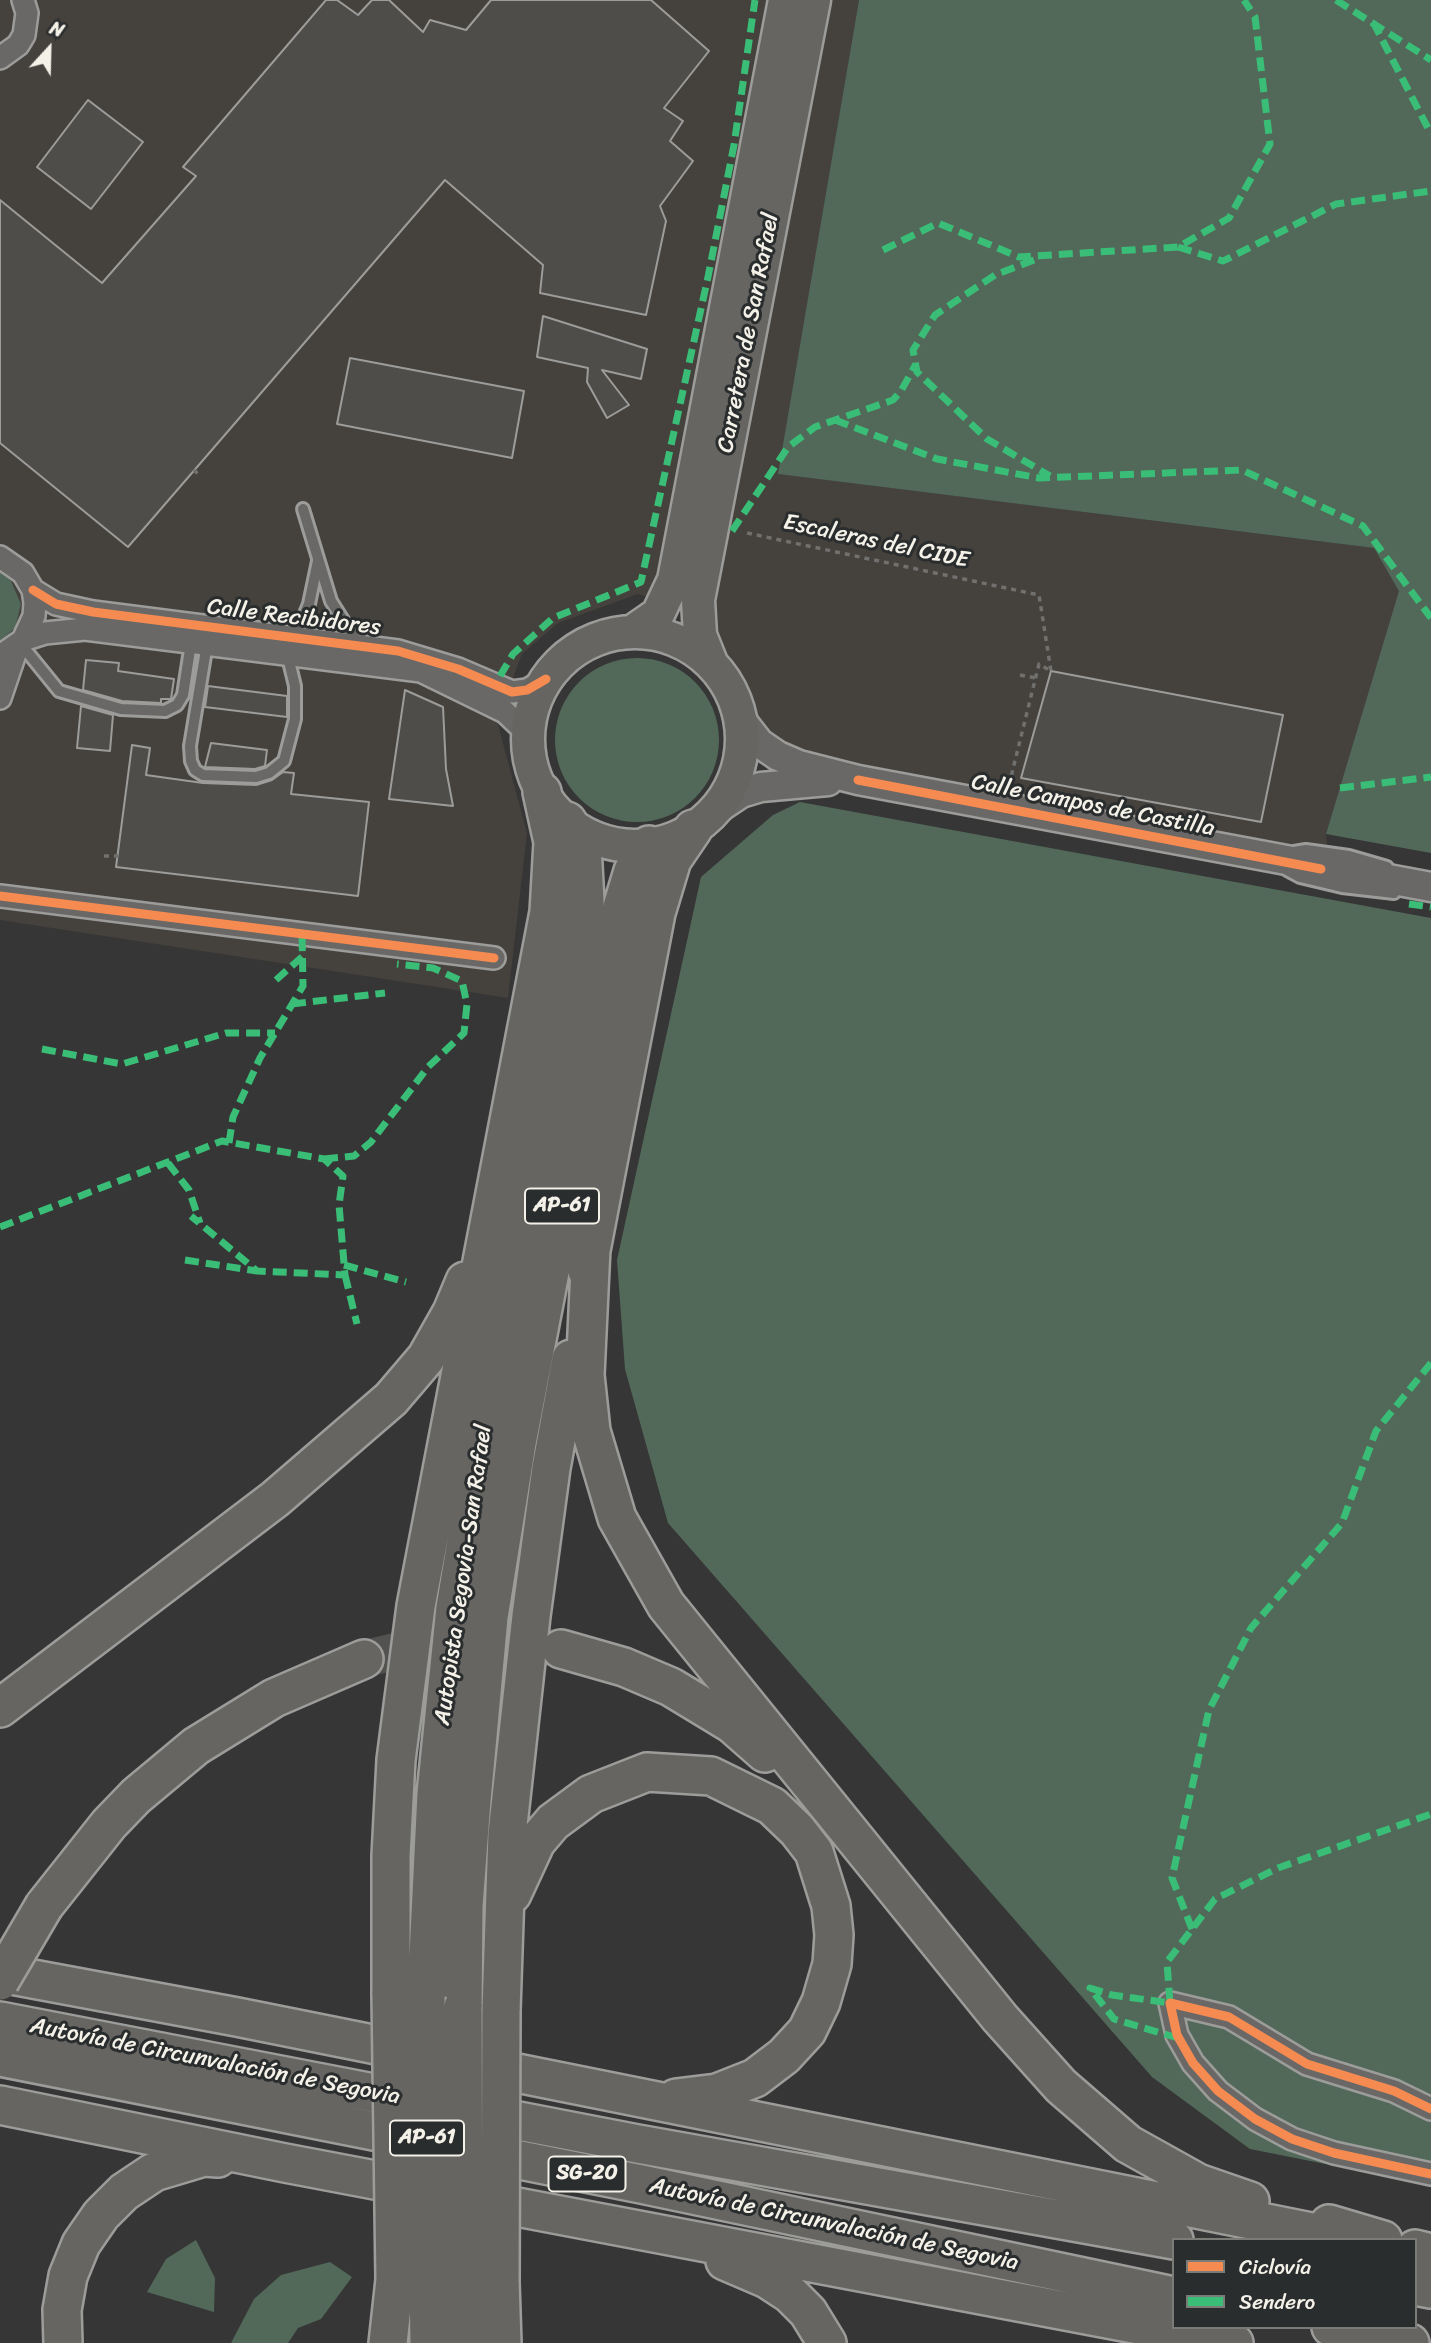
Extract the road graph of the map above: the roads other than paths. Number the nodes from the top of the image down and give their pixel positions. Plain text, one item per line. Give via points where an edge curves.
1 (23, 0) edge
2 (814, 0) edge
3 (783, 4) edge
4 (0, 58) edge
5 (303, 509) dead end
6 (0, 557) edge
7 (319, 559) junction
8 (33, 590) junction
9 (632, 632) junction
10 (199, 644) junction
11 (358, 644) junction
12 (288, 645) junction
13 (15, 646) edge
14 (712, 665) junction
15 (546, 679) junction
16 (0, 698) edge
17 (741, 720) junction
18 (528, 734) junction
19 (858, 780) junction
20 (542, 792) junction
21 (705, 819) junction
22 (566, 821) junction
23 (649, 845) junction
24 (1431, 887) edge
25 (0, 896) edge
26 (494, 958) dead end
27 (488, 1221) junction
28 (591, 1248) junction
29 (561, 1649) tunnel mouth
30 (364, 1659) tunnel mouth
31 (0, 1708) edge
32 (916, 1915) junction
33 (502, 1957) junction
34 (0, 1973) edge
35 (0, 1981) edge
36 (409, 1996) junction
37 (0, 2021) edge
38 (0, 2057) edge
39 (585, 2088) junction
40 (0, 2105) edge
41 (1431, 2109) edge
42 (285, 2163) junction
43 (1431, 2174) edge
44 (610, 2224) junction
45 (1341, 2238) edge
46 (1377, 2238) edge
47 (1172, 2240) edge
48 (412, 2280) junction
49 (482, 2282) junction
50 (1172, 2296) edge
51 (1341, 2329) edge
52 (502, 2341) edge
53 (63, 2343) edge
54 (388, 2343) edge
55 (396, 2343) edge
56 (429, 2343) edge
57 (465, 2343) edge
58 (827, 2343) edge
59 (1234, 2343) edge
60 (1410, 2343) edge

1 - 4 street via 27,13 24,35
2 - 14 main road, Carretera de San Rafael via 698,600 700,635
3 - 9 main road, Carretera de San Rafael via 674,580 657,614
5 - 7 lane
6 - 8 street via 23,573
7 - 11 lane via 331,601
7 - 12 lane via 309,604
8 - 12 street, Calle Recibidores via 56,604 93,612
8 - 13 street via 34,616
9 - 14 main road, AP-61 via 678,641
9 - 15 main road, AP-61 via 604,636 583,646 563,659
10 - 12 street, Calle Recibidores
10 - 12 lane via 191,761 203,775 256,777 284,761 295,719
10 - 13 street, Calle Recibidores via 85,629 45,633
10 - 13 lane via 183,695 165,711 121,709 59,691
11 - 12 street, Calle Recibidores
11 - 15 street, Calle Recibidores via 423,657 512,692
12 - 18 street, Calle Recibidores via 434,676 505,712
13 - 16 street
14 - 17 main road, AP-61 via 731,691
15 - 18 main road, AP-61 via 531,711
17 - 19 main road, Calle Campos de Castilla via 759,743 778,756
17 - 21 main road, AP-61 via 739,767
18 - 20 main road, AP-61 via 531,766
19 - 21 main road, Calle Campos de Castilla via 761,787 741,793
19 - 24 main road, Calle Campos de Castilla
20 - 22 main road, AP-61
20 - 27 highway via 553,842 549,912
21 - 23 main road, AP-61
21 - 28 highway via 672,860 656,913
22 - 23 main road, AP-61 via 608,843
22 - 36 highway, Autopista Segovia-San Rafael / AP-61 via 582,846 585,902 455,1608 434,1818
23 - 49 highway, Autopista Segovia-San Rafael / AP-61, bridge via 633,871 617,924 517,1443 489,1617 464,1906 463,2007
25 - 26 street
27 - 31 highway via 452,1312 426,1358 391,1399 275,1499
27 - 36 highway via 416,1606 399,1734 391,1856
28 - 32 highway via 586,1386 591,1431 617,1518 673,1614
28 - 33 highway via 551,1468 531,1616 507,1834
29 - 32 highway via 648,1676 732,1724 778,1765
30 - 35 highway, bridge via 274,1698 197,1746 136,1796 44,1906
32 - 46 highway via 1061,2086 1128,2144 1209,2186
33 - 39 highway via 512,1894 536,1842 562,1815 619,1780 647,1772 711,1776 772,1806 814,1852 831,1906 832,1964 807,2031 783,2056 755,2078 699,2096 665,2098
33 - 49 highway, bridge
34 - 39 highway
36 - 48 highway, Autopista Segovia-San Rafael / AP-61, bridge
37 - 47 highway, Autovía de Circunvalación de Segovia / SG-20 via 638,2144
38 - 50 highway, Autovía de Circunvalación de Segovia / SG-20
39 - 45 highway
40 - 42 highway
41 - 43 street via 1394,2091 1307,2064 1229,2017 1170,2003 1177,2035 1193,2063 1218,2091 1255,2119 1292,2139 1334,2153
42 - 44 highway
42 - 53 highway via 204,2157 154,2172 124,2192 81,2244 66,2287
44 - 58 highway via 767,2279 808,2312
44 - 59 highway
48 - 54 highway
48 - 55 highway
48 - 56 highway, Autopista Segovia-San Rafael / AP-61
49 - 52 highway
49 - 57 highway, Autopista Segovia-San Rafael / AP-61
51 - 60 highway

